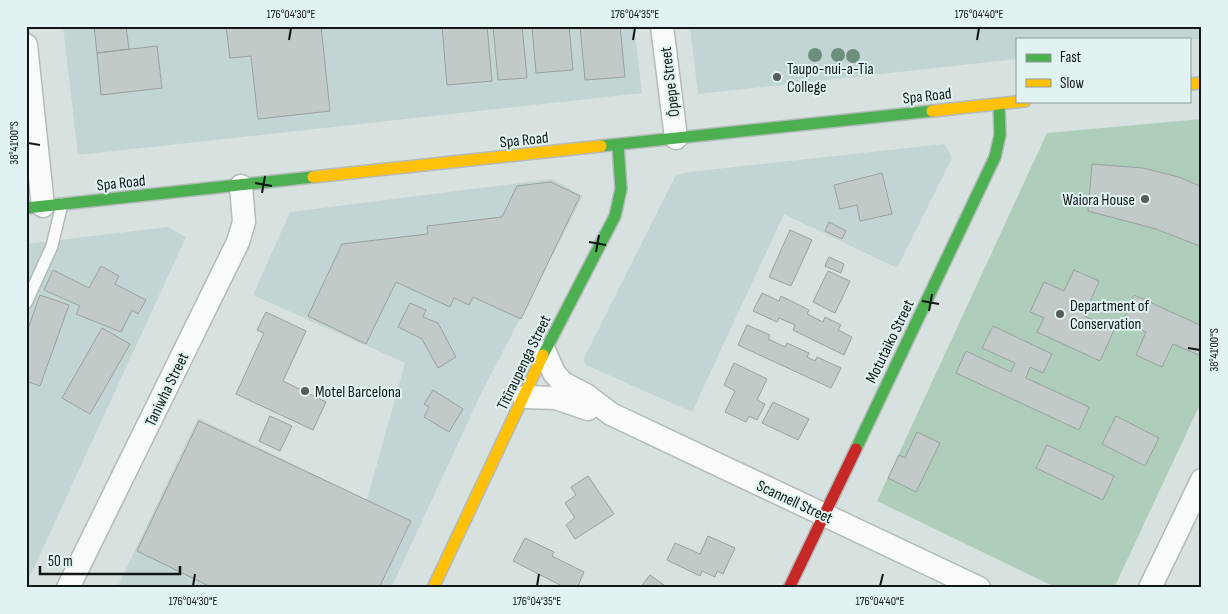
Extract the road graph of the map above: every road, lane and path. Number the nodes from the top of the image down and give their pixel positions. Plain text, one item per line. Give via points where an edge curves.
1 (662, 26) edge
2 (26, 45) edge
3 (1016, 102) edge
4 (999, 104) junction
5 (676, 138) junction
6 (618, 145) junction
7 (241, 186) junction
8 (44, 206) edge
9 (26, 302) edge
10 (545, 352) junction
11 (524, 397) junction
12 (611, 414) junction
13 (1202, 480) edge
14 (823, 514) junction
15 (68, 588) edge
16 (433, 588) edge
17 (789, 588) edge
18 (979, 588) edge
19 (1150, 588) edge

1 - 5 street, Ōpepe Street
2 - 8 street
3 - 4 main road, Spa Road
4 - 5 main road, Spa Road
4 - 14 main road, Motutaiko Street via 1000,135 995,157
5 - 6 main road, Spa Road
6 - 7 main road, Spa Road
6 - 10 main road, Tītīraupenga Street via 621,189 615,216
7 - 8 main road, Spa Road
7 - 15 street, Taniwha Street via 244,222 238,242
8 - 9 lane via 52,246
10 - 11 main road, Tītīraupenga Street
10 - 12 street, Scannell Street via 554,373 563,383
11 - 12 street, Scannell Street via 556,398 581,408
11 - 16 main road, Tītīraupenga Street
12 - 14 street, Scannell Street
13 - 19 street
14 - 17 main road, Motutaiko Street
14 - 18 street, Scannell Street

